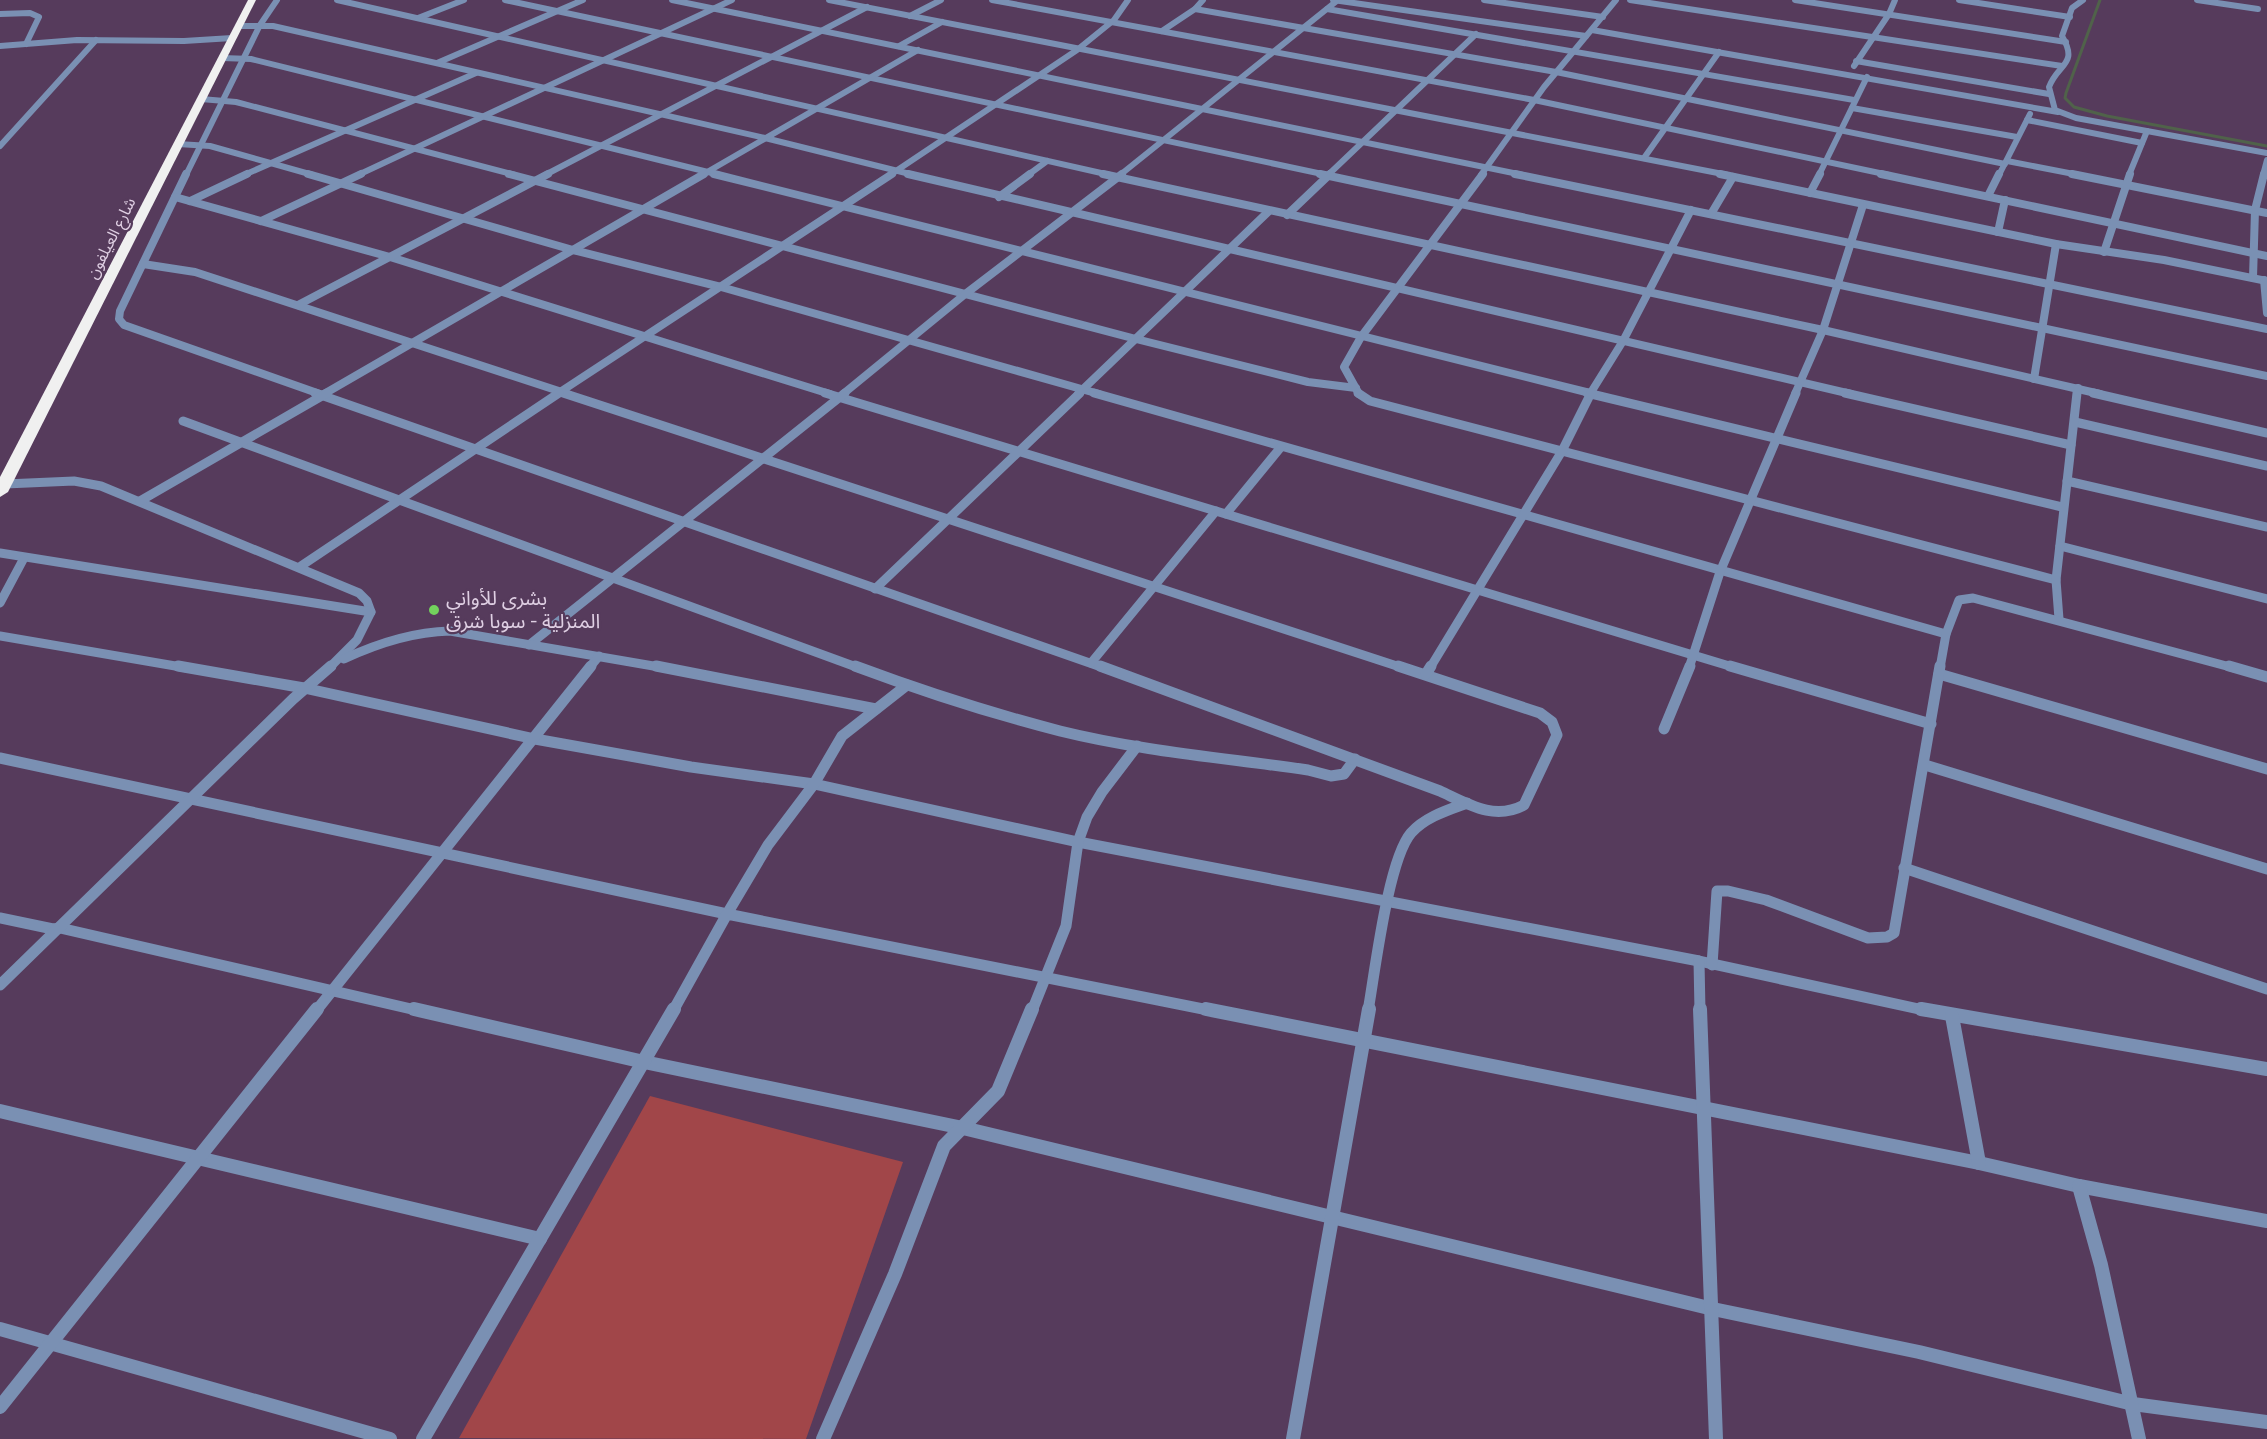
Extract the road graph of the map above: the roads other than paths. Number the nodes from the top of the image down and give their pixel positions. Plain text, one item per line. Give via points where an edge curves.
1 (252, 0) edge
2 (277, 0) edge
3 (337, 0) edge
4 (464, 0) edge
5 (505, 0) edge
6 (583, 0) edge
7 (672, 0) edge
8 (732, 0) edge
9 (828, 0) edge
10 (941, 0) edge
11 (992, 0) edge
12 (1128, 0) edge
13 (1203, 0) edge
14 (1333, 0) edge
15 (1338, 0) edge
16 (1484, 0) edge
17 (1534, 0) edge
18 (1616, 0) edge
19 (1630, 0) edge
20 (1795, 0) edge
21 (1895, 0) edge
22 (1959, 0) edge
23 (2083, 0) edge
24 (2197, 0) edge
25 (1529, 6) junction
26 (867, 7) junction
27 (713, 9) junction
28 (1195, 9) junction
29 (1327, 9) junction
30 (2258, 9) dead end
31 (558, 11) junction
32 (0, 14) edge
33 (1889, 14) junction
34 (910, 16) junction
35 (1603, 17) junction
36 (2070, 17) junction
37 (418, 18) junction
38 (1112, 21) junction
39 (942, 22) junction
40 (260, 25) junction
41 (239, 26) junction
42 (1307, 26) junction
43 (822, 31) junction
44 (1161, 31) junction
45 (663, 33) junction
46 (1589, 33) junction
47 (1476, 34) junction
48 (501, 37) junction
49 (1874, 37) junction
50 (232, 38) junction
51 (96, 40) junction
52 (2066, 42) junction
53 (26, 44) junction
54 (0, 46) edge
55 (899, 46) junction
56 (1078, 47) junction
57 (918, 50) junction
58 (1274, 51) junction
59 (1575, 51) junction
60 (1719, 51) junction
61 (1453, 53) junction
62 (773, 57) junction
63 (222, 58) junction
64 (243, 58) junction
65 (605, 59) junction
66 (1856, 61) junction
67 (436, 63) junction
68 (2062, 66) junction
69 (477, 72) junction
70 (1556, 72) junction
71 (1849, 74) junction
72 (1043, 75) junction
73 (1703, 75) junction
74 (1867, 77) junction
75 (873, 78) junction
76 (1239, 79) junction
77 (1425, 80) junction
78 (719, 86) junction
79 (546, 88) junction
80 (2049, 94) junction
81 (1685, 98) junction
82 (201, 99) junction
83 (222, 100) junction
84 (414, 100) junction
85 (1534, 100) junction
86 (1854, 100) junction
87 (997, 106) junction
88 (2034, 107) junction
89 (1852, 108) junction
90 (819, 109) junction
91 (1203, 110) junction
92 (1396, 110) junction
93 (2058, 112) junction
94 (663, 116) junction
95 (484, 117) junction
96 (2027, 120) junction
97 (1665, 126) junction
98 (344, 130) junction
99 (1838, 130) junction
100 (2147, 131) junction
101 (1514, 133) junction
102 (2017, 137) junction
103 (765, 138) junction
104 (948, 138) junction
105 (1164, 142) junction
106 (1362, 143) junction
107 (2142, 143) junction
108 (178, 144) junction
109 (200, 145) junction
110 (0, 146) edge
111 (603, 146) junction
112 (417, 149) junction
113 (2267, 153) edge
114 (1644, 158) junction
115 (2267, 159) edge
116 (1047, 161) junction
117 (1827, 162) junction
118 (2006, 162) junction
119 (270, 163) junction
120 (1485, 166) junction
121 (898, 171) junction
122 (707, 174) junction
123 (1118, 177) junction
124 (1326, 177) junction
125 (1733, 177) junction
126 (534, 181) junction
127 (341, 185) junction
128 (2125, 185) junction
129 (1810, 193) junction
130 (1988, 196) junction
131 (175, 197) junction
132 (999, 197) junction
133 (2005, 200) junction
134 (190, 201) junction
135 (1459, 204) junction
136 (1863, 205) junction
137 (844, 207) junction
138 (644, 210) junction
139 (1691, 210) junction
140 (2255, 210) junction
141 (1269, 211) junction
142 (1073, 213) junction
143 (2267, 213) edge
144 (1287, 214) junction
145 (1711, 214) junction
146 (465, 218) junction
147 (261, 221) junction
148 (2112, 222) junction
149 (1998, 232) junction
150 (1851, 244) junction
151 (2056, 244) junction
152 (1429, 246) junction
153 (785, 247) junction
154 (1669, 249) junction
155 (573, 250) junction
156 (1227, 250) junction
157 (1025, 251) junction
158 (2104, 252) junction
159 (2255, 253) junction
160 (2267, 256) edge
161 (390, 257) junction
162 (143, 264) junction
163 (2253, 278) junction
164 (2265, 281) edge
165 (2049, 282) junction
166 (1839, 285) junction
167 (721, 287) junction
168 (1398, 290) junction
169 (1184, 292) junction
170 (500, 293) junction
171 (1648, 293) junction
172 (964, 295) junction
173 (298, 305) junction
174 (2267, 313) edge
175 (2044, 328) junction
176 (2267, 328) edge
177 (1823, 330) junction
178 (647, 336) junction
179 (1361, 337) junction
180 (1136, 339) junction
181 (909, 341) junction
182 (1623, 342) junction
183 (410, 343) junction
184 (2267, 375) edge
185 (2034, 379) junction
186 (1798, 382) junction
187 (1356, 388) junction
188 (2078, 388) junction
189 (563, 390) junction
190 (1084, 390) junction
191 (1590, 394) junction
192 (321, 395) junction
193 (841, 397) junction
194 (183, 421) dead end
195 (2075, 422) junction
196 (2267, 433) edge
197 (1776, 437) junction
198 (242, 440) junction
199 (2071, 445) junction
200 (1281, 447) junction
201 (476, 449) junction
202 (1562, 451) junction
203 (1015, 452) junction
204 (764, 459) junction
205 (2267, 466) edge
206 (2067, 481) junction
207 (2, 488) edge
208 (399, 500) junction
209 (140, 501) junction
210 (1748, 501) junction
211 (2062, 507) junction
212 (1221, 512) junction
213 (1523, 513) junction
214 (950, 519) junction
215 (682, 522) junction
216 (2267, 527) edge
217 (2060, 546) junction
218 (0, 553) edge
219 (24, 558) junction
220 (301, 566) junction
221 (1720, 572) junction
222 (612, 580) junction
223 (2055, 580) junction
224 (1155, 585) junction
225 (875, 589) junction
226 (1477, 591) junction
227 (2267, 599) edge
228 (0, 603) edge
229 (370, 612) junction
230 (2060, 619) junction
231 (1946, 634) junction
232 (0, 636) edge
233 (529, 645) junction
234 (599, 656) junction
235 (1694, 656) junction
236 (341, 660) junction
237 (1091, 663) junction
238 (1426, 674) junction
239 (1939, 674) junction
240 (2267, 677) edge
241 (907, 686) junction
242 (304, 688) junction
243 (876, 710) junction
244 (1931, 724) junction
245 (1665, 729) dead end
246 (535, 739) junction
247 (1137, 746) junction
248 (0, 758) edge
249 (1355, 759) junction
250 (1925, 765) junction
251 (2267, 769) edge
252 (814, 784) junction
253 (194, 799) junction
254 (1467, 803) junction
255 (1078, 842) junction
256 (446, 852) junction
257 (1904, 868) junction
258 (2267, 869) edge
259 (1389, 902) junction
260 (727, 914) junction
261 (0, 918) edge
262 (60, 928) junction
263 (1706, 963) junction
264 (1045, 975) junction
265 (0, 985) edge
266 (2267, 988) edge
267 (333, 989) junction
268 (1952, 1016) junction
269 (1364, 1041) junction
270 (644, 1062) junction
271 (2267, 1069) edge
272 (1701, 1107) junction
273 (0, 1111) edge
274 (963, 1128) junction
275 (198, 1159) junction
276 (1979, 1163) junction
277 (2079, 1186) junction
278 (1334, 1219) junction
279 (2267, 1221) edge
280 (540, 1239) junction
281 (1713, 1309) junction
282 (0, 1329) edge
283 (50, 1344) junction
284 (2133, 1404) junction
285 (0, 1407) edge
286 (2267, 1422) edge
287 (390, 1439) edge
288 (423, 1439) edge
289 (823, 1439) edge
290 (1293, 1439) edge
291 (1716, 1439) edge
292 (2139, 1439) edge

1 - 41 highway, شارع العيلفون
2 - 40 street
3 - 37 street
4 - 37 street
5 - 31 street
6 - 31 street
7 - 27 street
8 - 27 street
9 - 26 street
10 - 34 street
11 - 38 street
12 - 38 street
13 - 28 street
14 - 15 street
15 - 29 street
15 - 46 street
16 - 25 street
17 - 25 street
18 - 35 street
19 - 49 street
20 - 33 street
21 - 33 street
22 - 36 street
23 - 36 street via 2073,8
24 - 30 street
25 - 35 street
26 - 34 street
26 - 43 street
27 - 43 street
27 - 45 street
28 - 42 street
28 - 44 street
29 - 42 street
29 - 47 street
31 - 45 street
31 - 48 street
32 - 53 street via 39,17
33 - 49 street
33 - 52 street
34 - 39 street
35 - 46 street
36 - 52 street via 2062,36
37 - 48 street
38 - 44 street
38 - 56 street
39 - 55 street
39 - 56 street
40 - 41 street
40 - 64 street
40 - 67 street
41 - 50 highway, شارع العيلفون
42 - 58 street
42 - 61 street
43 - 55 street
43 - 62 street
44 - 58 street
45 - 62 street
45 - 65 street
46 - 59 street
46 - 60 street
47 - 59 street
47 - 61 street
48 - 65 street
48 - 67 street
49 - 66 street
49 - 68 street
50 - 51 street
50 - 63 highway, شارع العيلفون
51 - 53 street
51 - 110 street
52 - 68 street via 2070,56
53 - 54 street
55 - 57 street
56 - 72 street
56 - 76 street
57 - 72 street
57 - 75 street
58 - 76 street
58 - 77 street
59 - 70 street
59 - 73 street
60 - 71 street
60 - 73 street
61 - 70 street
61 - 77 street
62 - 75 street
62 - 78 street
63 - 64 street
63 - 82 highway, شارع العيلفون
64 - 83 street
64 - 84 street
65 - 78 street
65 - 79 street
66 - 71 street
66 - 80 street
67 - 69 street
68 - 80 street via 2050,80
69 - 79 street
69 - 84 street
70 - 81 street
70 - 85 street
71 - 74 street
72 - 87 street
72 - 91 street
73 - 81 street
73 - 86 street
74 - 86 street
74 - 88 street
75 - 87 street
75 - 90 street
76 - 91 street
76 - 92 street
77 - 85 street
77 - 92 street
78 - 90 street
78 - 94 street
79 - 94 street
79 - 95 street
80 - 93 street
81 - 97 street
81 - 99 street
82 - 83 street
82 - 108 highway, شارع العيلفون
83 - 98 street
83 - 109 street
84 - 95 street
84 - 98 street
85 - 97 street
85 - 101 street
86 - 89 street
87 - 104 street
87 - 105 street
88 - 93 street
88 - 96 street
89 - 99 street
89 - 102 street
90 - 103 street
90 - 104 street
91 - 105 street
91 - 106 street
92 - 101 street
92 - 106 street
93 - 100 street
94 - 103 street
94 - 111 street
95 - 111 street
95 - 112 street
96 - 102 street
96 - 107 street
97 - 114 street
97 - 117 street
98 - 112 street
98 - 119 street
99 - 117 street
99 - 118 street
100 - 107 street
100 - 113 street
101 - 114 street
101 - 120 street
102 - 118 street
103 - 121 street
103 - 122 street
104 - 116 street
104 - 121 street
105 - 123 street
105 - 124 street
106 - 120 street
106 - 124 street
107 - 128 street
108 - 109 street
108 - 207 highway, شارع العيلفون
109 - 119 street
109 - 131 street
111 - 122 street
111 - 126 street
112 - 126 street
112 - 127 street
114 - 125 street
115 - 140 street
116 - 123 street
116 - 132 street
117 - 129 street
117 - 130 street
118 - 128 street
118 - 130 street
119 - 127 street
119 - 134 street
120 - 135 street
120 - 139 street
121 - 132 street
121 - 137 street
122 - 137 street
122 - 138 street
123 - 141 street
123 - 142 street
124 - 135 street
124 - 144 street
125 - 129 street
125 - 145 street
126 - 138 street
126 - 146 street
127 - 146 street
127 - 147 street
128 - 140 street
128 - 148 street
129 - 136 street
130 - 133 street
131 - 134 street
131 - 162 street
132 - 142 street
133 - 148 street
133 - 149 street
134 - 147 street
135 - 152 street
135 - 154 street
136 - 149 street
136 - 150 street
137 - 153 street
137 - 157 street
138 - 153 street
138 - 155 street
139 - 145 street
139 - 154 street
140 - 143 street
140 - 159 street
141 - 144 street
141 - 156 street
142 - 156 street
142 - 157 street
144 - 152 street
145 - 150 street
146 - 155 street
146 - 161 street
147 - 161 street
148 - 158 street
148 - 159 street
149 - 151 street
150 - 165 street
150 - 166 street
151 - 158 street
151 - 165 street
152 - 168 street
152 - 171 street
153 - 167 street
153 - 172 street
154 - 166 street
154 - 171 street
155 - 167 street
155 - 170 street
156 - 168 street
156 - 169 street
157 - 169 street
157 - 172 street
158 - 163 street
159 - 160 street
159 - 163 street
161 - 170 street
161 - 173 street
162 - 173 street via 195,272
162 - 192 street via 118,315 124,325
163 - 164 street
164 - 174 street
165 - 175 street
165 - 176 street
166 - 175 street
166 - 177 street
167 - 178 street
167 - 181 street
168 - 179 street
168 - 182 street
169 - 179 street
169 - 180 street
170 - 178 street
170 - 183 street
171 - 177 street
171 - 182 street
172 - 180 street
172 - 181 street
173 - 183 street
175 - 184 street
175 - 185 street
177 - 185 street
177 - 186 street
178 - 189 street
178 - 193 street
179 - 187 street via 1344,367
179 - 191 street
180 - 187 street via 1308,382
180 - 190 street
181 - 190 street
181 - 193 street
182 - 186 street
182 - 191 street
183 - 189 street
183 - 192 street
185 - 188 street
186 - 197 street
186 - 199 street
187 - 202 street via 1370,401
188 - 195 street
188 - 196 street
189 - 201 street
189 - 204 street
190 - 200 street
190 - 203 street
191 - 197 street
191 - 202 street
192 - 198 street
192 - 201 street
193 - 203 street
193 - 204 street
194 - 198 street
195 - 199 street
195 - 205 street
197 - 210 street
197 - 211 street
198 - 208 street
198 - 209 street
199 - 206 street
200 - 212 street
200 - 213 street
201 - 208 street
201 - 215 street
202 - 210 street
202 - 213 street
203 - 212 street
203 - 214 street
204 - 214 street
204 - 215 street
206 - 211 street
206 - 216 street
207 - 209 street via 84,482
208 - 220 street
208 - 222 street
209 - 220 street
210 - 221 street
210 - 223 street
211 - 217 street
212 - 224 street
212 - 226 street
213 - 221 street
213 - 226 street
214 - 224 street
214 - 225 street
215 - 222 street
215 - 225 street
217 - 223 street
217 - 227 street
218 - 219 street
219 - 228 street
219 - 229 street
220 - 229 street via 359,592
221 - 231 street
221 - 235 street
222 - 233 street
222 - 241 street
223 - 230 street
224 - 237 street
224 - 238 street
225 - 237 street
226 - 235 street
226 - 238 street
229 - 236 street
230 - 231 street via 1965,598 1956,606
230 - 240 street
231 - 239 street
232 - 242 street
233 - 234 street
233 - 236 street via 432,630 392,638
234 - 243 street
234 - 246 street
235 - 244 street
235 - 245 street
236 - 242 street
237 - 249 street
238 - 254 street via 1540,713 1557,730 1524,805 1494,813
239 - 244 street
239 - 251 street
241 - 243 street
241 - 247 street via 1061,731
242 - 246 street
242 - 253 street
243 - 252 street via 842,736
244 - 250 street
246 - 252 street
246 - 256 street
247 - 249 street via 1336,776 1347,772
247 - 255 street via 1102,792
248 - 253 street
249 - 254 street
250 - 257 street
250 - 258 street
252 - 255 street
252 - 260 street via 768,845
253 - 256 street
253 - 262 street
254 - 259 street via 1432,818 1409,834 1399,857
255 - 259 street
255 - 264 street via 1066,926
256 - 260 street
256 - 267 street
257 - 263 street via 1894,933 1887,937 1868,938 1740,893 1717,891
257 - 266 street
259 - 263 street
259 - 269 street
260 - 264 street
260 - 270 street
261 - 262 street
262 - 265 street
262 - 267 street
263 - 268 street
263 - 272 street
264 - 269 street
264 - 274 street via 998,1091
267 - 270 street
267 - 275 street
268 - 271 street
268 - 276 street
269 - 272 street
269 - 278 street
270 - 274 street
270 - 280 street
272 - 276 street
272 - 281 street
273 - 275 street
274 - 278 street
274 - 289 street via 944,1146 934,1168 895,1274
275 - 280 street
275 - 283 street
276 - 277 street
277 - 279 street
277 - 284 street
278 - 281 street
278 - 290 street
280 - 288 street
281 - 284 street via 1919,1352
281 - 291 street
282 - 283 street
283 - 285 street
283 - 287 street
284 - 286 street
284 - 292 street

